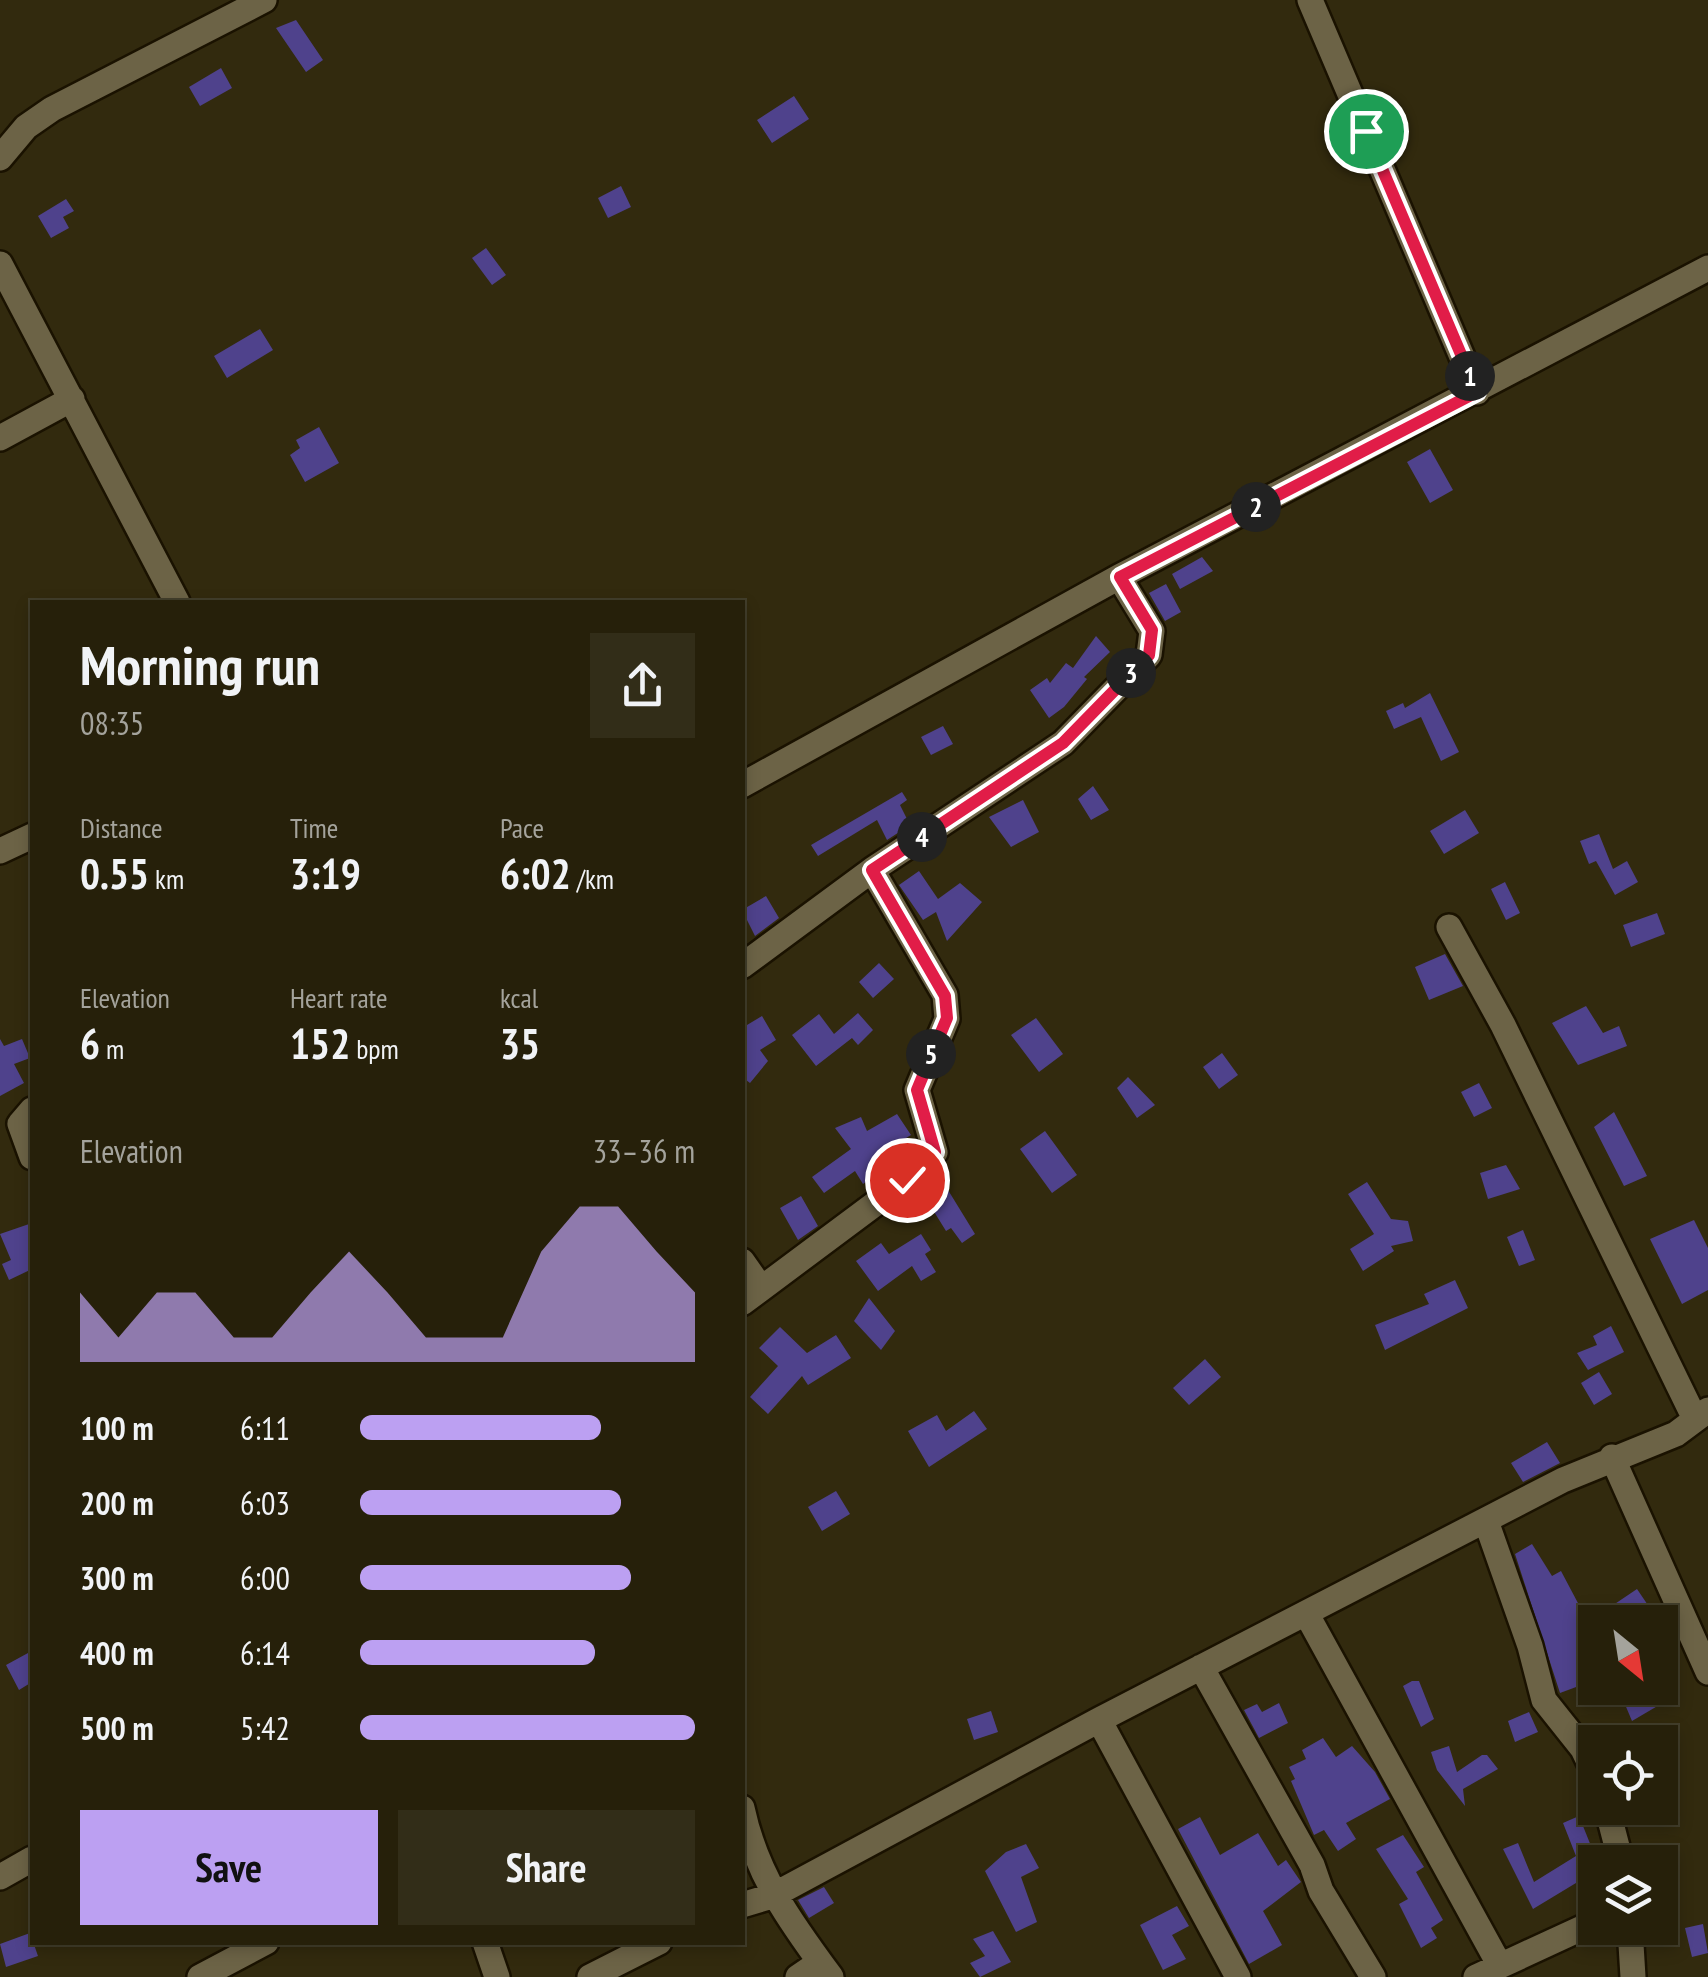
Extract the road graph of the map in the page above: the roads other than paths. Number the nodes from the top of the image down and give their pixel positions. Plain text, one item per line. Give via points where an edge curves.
1 (264, 0) edge
2 (1310, 0) edge
3 (0, 158) edge
4 (0, 264) edge
5 (1708, 268) edge
6 (1477, 392) junction
7 (72, 399) junction
8 (0, 438) edge
9 (1120, 577) junction
10 (176, 600) edge
11 (745, 784) edge
12 (30, 837) edge
13 (0, 851) edge
14 (872, 870) junction
15 (1449, 927) dead end
16 (745, 964) edge
17 (30, 1112) edge
18 (30, 1152) edge
19 (745, 1271) edge
20 (752, 1296) edge
21 (1702, 1414) edge
22 (1612, 1457) junction
23 (1486, 1521) junction
24 (1306, 1613) junction
25 (1202, 1667) junction
26 (1708, 1672) edge
27 (1099, 1720) junction
28 (1578, 1743) edge
29 (745, 1823) edge
30 (30, 1860) edge
31 (0, 1877) edge
32 (772, 1896) junction
33 (745, 1904) edge
34 (1578, 1929) edge
35 (260, 1945) edge
36 (486, 1945) edge
37 (653, 1945) edge
38 (1631, 1945) edge
39 (1499, 1964) junction
40 (816, 1972) edge
41 (594, 1976) edge
42 (200, 1977) edge
43 (497, 1977) edge
44 (1238, 1977) edge
45 (1373, 1977) edge
46 (1476, 1977) edge
47 (1633, 1977) edge

1 - 3 street via 52,110 26,126
2 - 6 street
4 - 7 street
5 - 6 street
6 - 9 street
7 - 8 street
7 - 10 street
9 - 11 street
9 - 14 street via 1152,630 1149,655 1063,743
12 - 13 street
14 - 16 street
14 - 20 street via 945,996 947,1018 917,1090 935,1152
15 - 21 street
17 - 18 street via 20,1124
19 - 20 street
21 - 22 street via 1676,1434
22 - 23 street
22 - 26 street
23 - 24 street
23 - 28 street via 1544,1700
24 - 25 street
24 - 39 street
25 - 27 street
25 - 45 street
27 - 32 street
27 - 44 street
29 - 32 street
30 - 31 street
32 - 33 street
32 - 40 street
34 - 39 street
35 - 42 street
36 - 43 street
37 - 41 street
38 - 47 street
39 - 46 street

